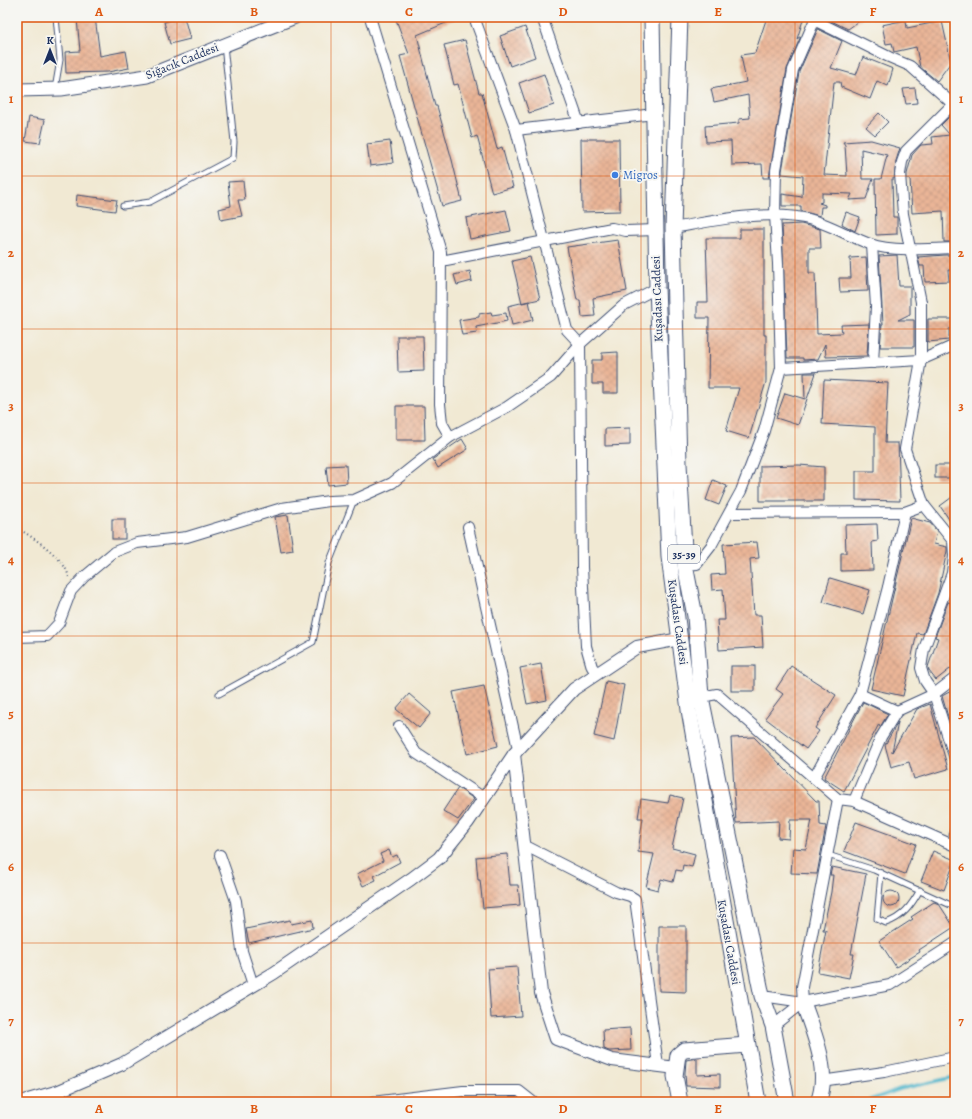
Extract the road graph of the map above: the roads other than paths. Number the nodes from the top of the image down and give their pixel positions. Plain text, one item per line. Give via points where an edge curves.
1 (56, 17) edge
2 (295, 17) edge
3 (370, 17) edge
4 (474, 17) edge
5 (542, 17) edge
6 (652, 17) edge
7 (815, 18) edge
8 (680, 20) edge
9 (224, 44) junction
10 (55, 89) junction
11 (17, 90) edge
12 (954, 104) edge
13 (654, 114) junction
14 (579, 123) junction
15 (516, 130) junction
16 (123, 206) dead end
17 (774, 215) junction
18 (672, 228) junction
19 (656, 230) junction
20 (544, 240) junction
21 (872, 245) junction
22 (955, 248) edge
23 (909, 249) junction
24 (441, 261) junction
25 (657, 288) junction
26 (580, 344) junction
27 (955, 345) edge
28 (921, 360) junction
29 (873, 363) junction
30 (781, 368) junction
31 (450, 437) junction
32 (354, 500) junction
33 (924, 505) junction
34 (905, 512) junction
35 (730, 513) junction
36 (468, 527) dead end
37 (685, 565) junction
38 (17, 637) edge
39 (680, 639) junction
40 (598, 673) junction
41 (955, 678) edge
42 (219, 694) dead end
43 (860, 694) junction
44 (934, 694) junction
45 (701, 697) junction
46 (897, 711) junction
47 (399, 726) dead end
48 (950, 726) edge
49 (516, 751) junction
50 (955, 759) edge
51 (814, 778) junction
52 (484, 798) junction
53 (838, 799) junction
54 (854, 801) junction
55 (955, 831) edge
56 (524, 845) junction
57 (954, 846) edge
58 (220, 855) dead end
59 (828, 855) junction
60 (881, 874) junction
61 (920, 890) junction
62 (955, 907) edge
63 (955, 943) edge
64 (253, 985) junction
65 (762, 996) junction
66 (803, 1002) junction
67 (773, 1026) junction
68 (747, 1045) junction
69 (955, 1057) edge
70 (658, 1065) junction
71 (676, 1068) junction
72 (821, 1081) junction
73 (61, 1096) edge
74 (21, 1102) edge
75 (372, 1102) edge
76 (533, 1102) edge
77 (680, 1102) edge
78 (758, 1102) edge
79 (787, 1102) edge
80 (818, 1102) edge

1 - 10 lane via 60,60
2 - 9 main road, Sığacık Caddesi
3 - 24 street via 441,252
4 - 15 street
5 - 14 street
6 - 13 main road, Kuşadası Caddesi / 35-39
7 - 12 street via 910,66
7 - 17 street via 792,70 776,170
8 - 18 main road, Kuşadası Caddesi / 35-39
9 - 10 main road, Sığacık Caddesi via 147,76
9 - 16 lane via 234,142 233,158 150,202
10 - 11 main road, Sığacık Caddesi
12 - 23 street via 906,151 902,162 900,174 903,214
13 - 14 street
13 - 19 main road, Kuşadası Caddesi / 35-39
14 - 15 street
15 - 20 street
17 - 18 street via 731,218
17 - 21 street via 796,216 821,222
17 - 30 street
18 - 37 main road, Kuşadası Caddesi / 35-39 via 679,464
19 - 20 street via 626,231 612,228
19 - 25 main road, Kuşadası Caddesi / 35-39
20 - 24 street
20 - 26 street via 567,330
21 - 23 street
21 - 29 street via 876,306
22 - 23 street
23 - 28 street via 921,302
24 - 31 street via 440,404 442,423
25 - 26 street via 624,305
25 - 39 main road, Kuşadası Caddesi / 35-39 via 669,557
26 - 31 street via 551,377 507,407
26 - 40 street via 582,567 586,646 592,667
27 - 28 street
28 - 29 street
28 - 33 street via 905,449
29 - 30 street
30 - 35 street via 764,431 742,490
31 - 32 street via 392,482
32 - 38 street via 282,508 187,537 138,543 114,552 71,591 59,623 47,636
32 - 42 lane via 329,563 313,642
33 - 34 street
33 - 44 street via 953,541 954,556 952,573 924,649 921,668 925,681
34 - 35 street
34 - 43 street
35 - 37 street via 697,564
36 - 49 street
37 - 45 main road, Kuşadası Caddesi / 35-39 via 695,616
39 - 40 street via 637,647
39 - 68 main road, Kuşadası Caddesi / 35-39 via 689,710
40 - 49 street via 574,689
41 - 44 street
43 - 46 street
43 - 51 street
44 - 46 street
44 - 48 street
45 - 51 street via 717,694
45 - 65 main road, Kuşadası Caddesi / 35-39
46 - 54 street via 881,737
47 - 52 street via 416,753
48 - 50 street
49 - 52 street
49 - 56 street
51 - 53 street
52 - 64 street via 439,858
53 - 54 street
53 - 59 street
54 - 57 street
55 - 57 street
56 - 70 street via 616,892 635,899
56 - 70 street via 541,993 556,1039 612,1060
58 - 64 street via 236,901 242,951
59 - 60 lane
59 - 66 street via 802,987
60 - 61 lane
60 - 61 lane via 877,919 886,923 895,920 912,906
61 - 62 lane
63 - 66 street via 890,985
64 - 73 street via 122,1064
65 - 66 street
65 - 67 main road, Kuşadası Caddesi / 35-39
66 - 67 street
66 - 72 main road via 821,1058
67 - 79 main road, Kuşadası Caddesi / 35-39
68 - 71 main road via 684,1050 678,1055
68 - 78 main road, Kuşadası Caddesi / 35-39
69 - 72 street via 884,1072
70 - 71 street
71 - 77 main road
72 - 80 main road
73 - 74 street
75 - 76 street via 463,1091 519,1091

